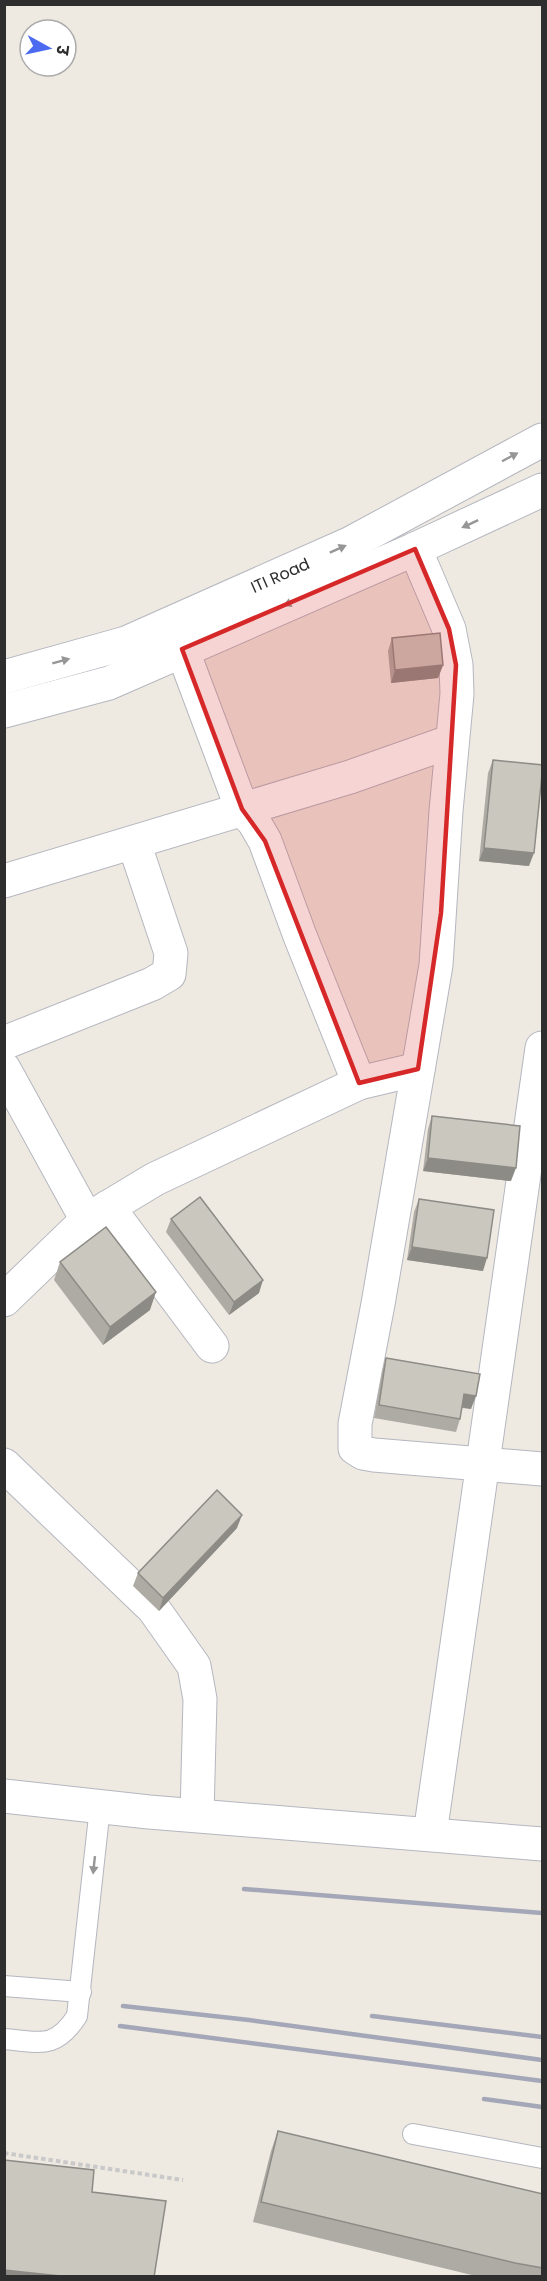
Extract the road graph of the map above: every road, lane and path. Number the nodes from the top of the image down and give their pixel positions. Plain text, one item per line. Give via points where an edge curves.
1 (543, 440) edge
2 (543, 490) edge
3 (415, 549) junction
4 (182, 649) junction
5 (4, 677) edge
6 (4, 711) edge
7 (453, 741) junction
8 (242, 809) junction
9 (134, 843) junction
10 (4, 881) edge
11 (4, 1043) edge
12 (543, 1048) edge
13 (4, 1069) edge
14 (418, 1069) junction
15 (359, 1083) junction
16 (97, 1213) junction
17 (4, 1300) edge
18 (212, 1346) dead end
19 (482, 1464) junction
20 (4, 1465) edge
21 (543, 1469) edge
22 (4, 1796) edge
23 (100, 1807) junction
24 (197, 1815) junction
25 (429, 1834) junction
26 (543, 1844) edge
27 (4, 1986) edge
28 (81, 1992) junction
29 (4, 2039) edge
30 (413, 2134) dead end
31 (4, 2153) edge
32 (543, 2158) edge
33 (183, 2180) dead end

5 -> 1 street, ITI Road via 126,643 351,543
2 -> 3 street, ITI Road
3 -> 4 street, ITI Road
3 - 7 street via 449,629 456,665
4 - 6 street, ITI Road via 108,682
4 - 8 street
7 - 8 street
7 - 14 street via 436,965
8 - 9 street
8 - 15 street via 265,841
9 - 10 street
9 - 11 street via 171,953 169,974
12 - 19 street
13 - 16 street
14 - 15 street
14 - 19 street via 355,1424 355,1448 374,1455
15 - 16 street via 195,1158
16 - 17 street
16 - 18 street
19 - 21 street
19 - 25 street
20 - 24 street via 153,1608 194,1666 200,1699
22 - 23 street
23 - 24 street
23 -> 28 lane
24 - 25 street
25 - 26 street
27 - 28 lane
28 - 29 lane via 77,2016 67,2031 50,2042
30 - 32 lane
31 - 33 path

